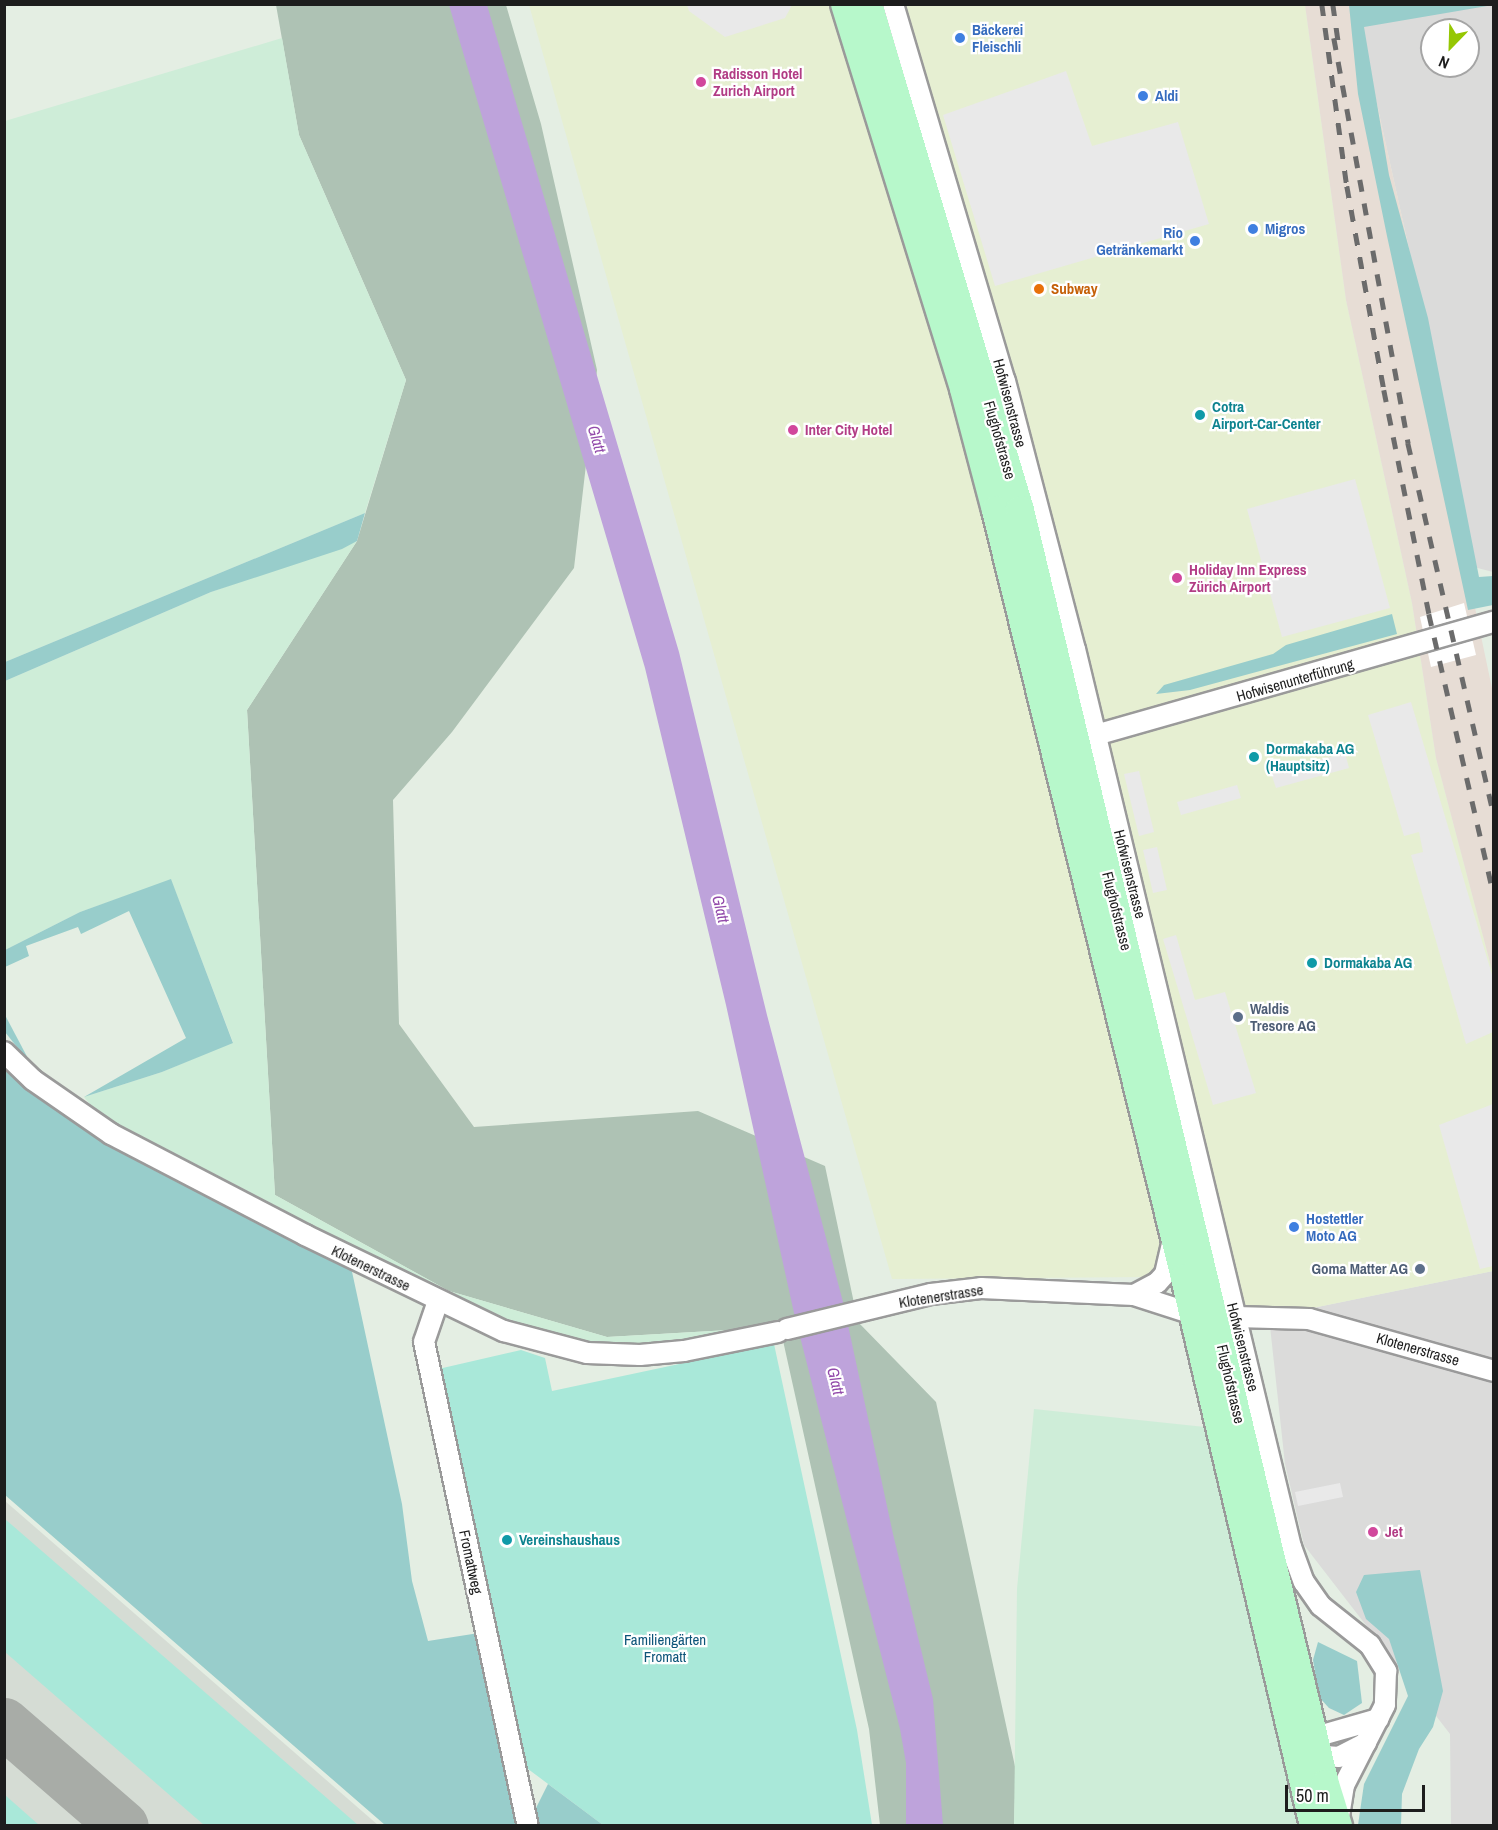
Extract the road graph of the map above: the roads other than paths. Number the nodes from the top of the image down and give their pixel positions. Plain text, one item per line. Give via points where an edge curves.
1 (845, 4) edge
2 (868, 4) edge
3 (893, 4) edge
4 (1494, 622) edge
5 (1096, 735) junction
6 (4, 1052) edge
7 (1172, 1236) junction
8 (1134, 1295) junction
9 (438, 1301) junction
10 (1193, 1314) junction
11 (1236, 1317) junction
12 (1494, 1371) edge
13 (1378, 1719) junction
14 (1366, 1743) junction
15 (1310, 1750) junction
16 (528, 1826) edge
17 (1314, 1826) edge
18 (1339, 1826) edge

1 - 7 main road, Flughofstrasse via 976,433
2 - 15 main road, Flughofstrasse via 1020,510
3 - 5 street, Hofwisenstrasse via 1005,381
4 - 5 street, Hofwisenunterführung
5 - 11 street, Hofwisenstrasse
6 - 9 street, Klotenerstrasse via 42,1087 111,1134
7 - 8 street via 1171,1258 1165,1274 1150,1288
7 - 10 main road, Flughofstrasse
8 - 9 street, Klotenerstrasse via 981,1288 931,1294 782,1331 684,1351 640,1355 587,1353 504,1331
8 - 10 street, Klotenerstrasse
9 - 16 street, Fromattweg via 424,1342
10 - 15 main road, Flughofstrasse
11 - 12 street, Klotenerstrasse via 1309,1319
11 - 13 street, Hofwisenstrasse via 1291,1547 1304,1582 1321,1606 1370,1645 1382,1662 1388,1689
13 - 14 street, Hofwisenstrasse
13 - 15 street
14 - 15 street via 1346,1755
14 - 18 street, Hofwisenstrasse via 1341,1794
15 - 17 main road, Flughofstrasse
15 - 18 main road, Flughofstrasse

